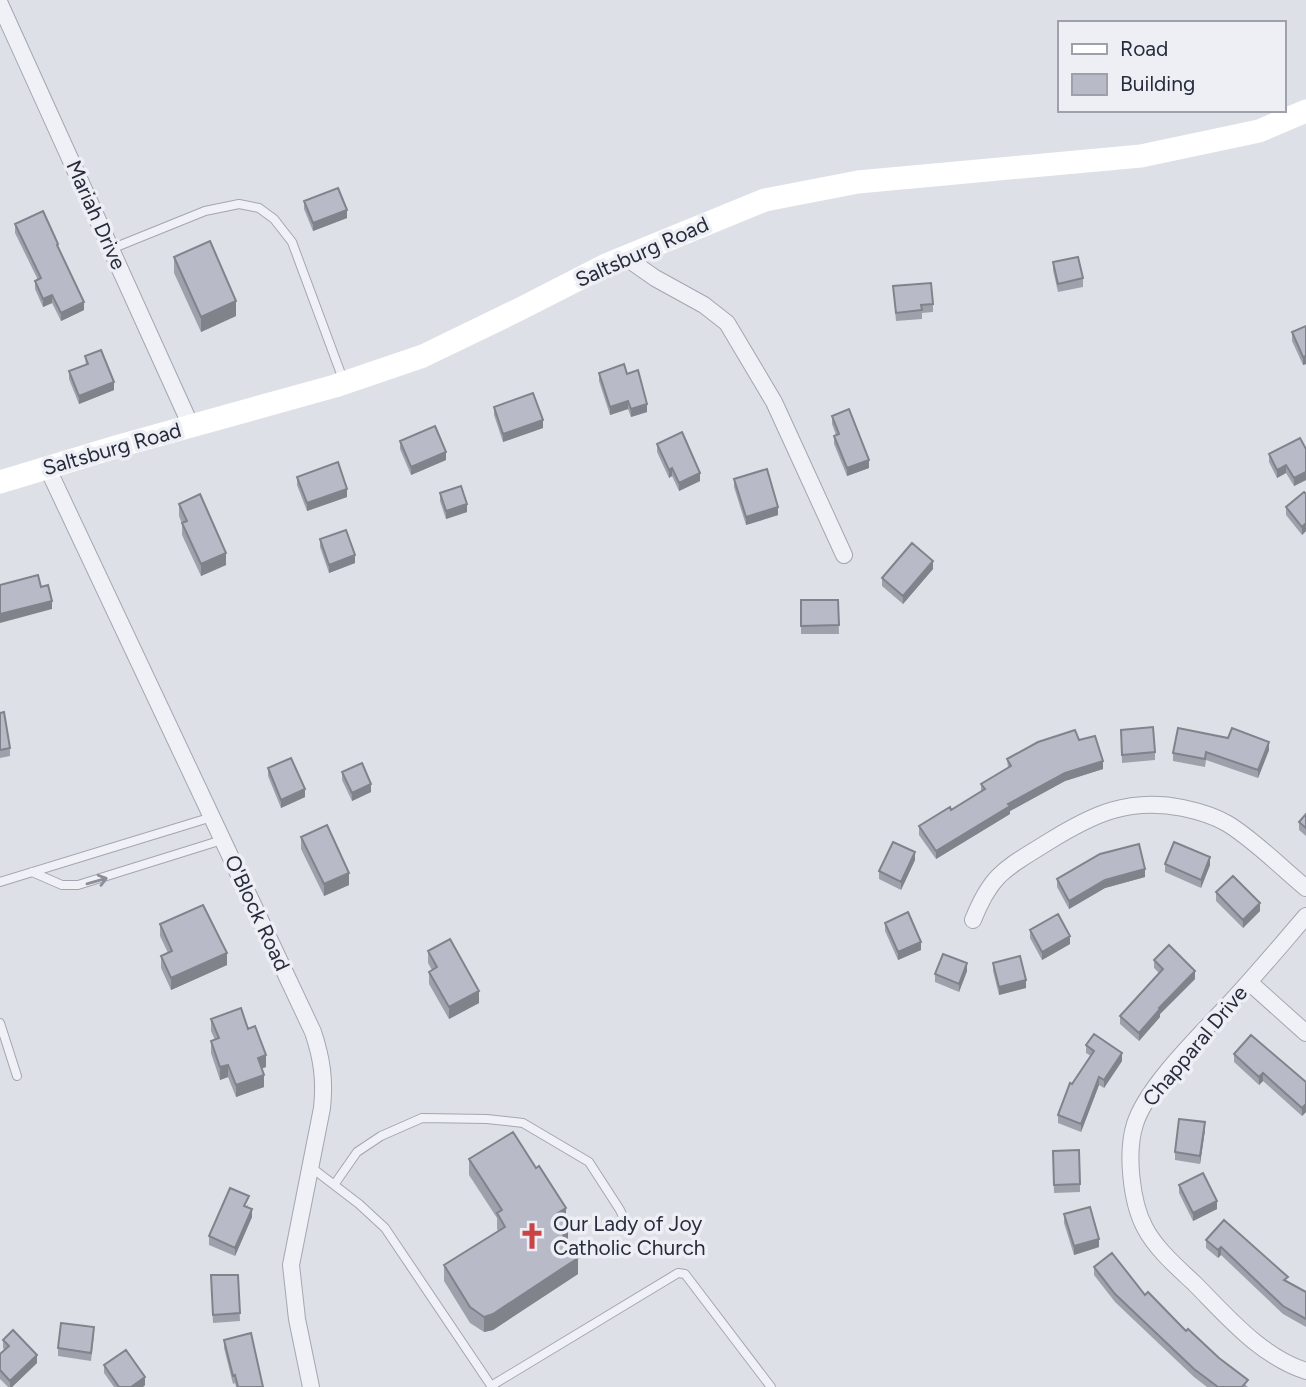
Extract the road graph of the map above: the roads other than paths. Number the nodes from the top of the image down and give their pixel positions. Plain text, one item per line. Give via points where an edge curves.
1 (0, 4) edge
2 (1304, 117) edge
3 (111, 249) junction
4 (625, 257) junction
5 (345, 383) junction
6 (191, 426) junction
7 (47, 467) junction
8 (0, 482) edge
9 (844, 555) dead end
10 (212, 817) junction
11 (223, 840) junction
12 (32, 872) junction
13 (0, 882) edge
14 (1306, 888) edge
15 (1306, 916) edge
16 (973, 920) dead end
17 (1249, 982) junction
18 (0, 1023) edge
19 (1306, 1033) edge
20 (17, 1076) dead end
21 (312, 1168) junction
22 (334, 1185) junction
23 (630, 1232) dead end
24 (1306, 1371) edge
25 (311, 1387) edge
26 (491, 1387) edge
27 (771, 1387) edge

1 - 3 street, Mariah Drive
2 - 4 main road, Saltsburg Road via 1141,156 858,183 765,200
3 - 5 lane via 205,211 239,204 259,208 292,242
3 - 6 street, Mariah Drive
4 - 5 main road, Saltsburg Road via 423,356
4 - 9 street via 727,323 774,402
5 - 6 main road, Saltsburg Road
6 - 7 main road, Saltsburg Road
7 - 8 main road, Saltsburg Road
7 - 10 street, O'Block Road
10 - 11 street, O'Block Road
10 - 12 lane
12 -> 11 lane via 62,885 78,886
11 - 21 street, O'Block Road via 322,1058 325,1083
12 - 13 lane
14 - 16 street via 1227,823 1196,811 1137,804 1080,822 1006,868 983,895
15 - 17 street, Chapparal Drive
17 - 19 street
17 - 24 street, Chapparal Drive via 1144,1103 1134,1125 1132,1185 1146,1229 1167,1256 1251,1340
18 - 20 lane
21 - 22 lane
21 - 25 street, O'Block Road via 291,1265
22 - 23 lane via 357,1152 422,1118 523,1123 589,1162
22 - 26 lane via 385,1228
26 - 27 lane via 678,1273 685,1273

